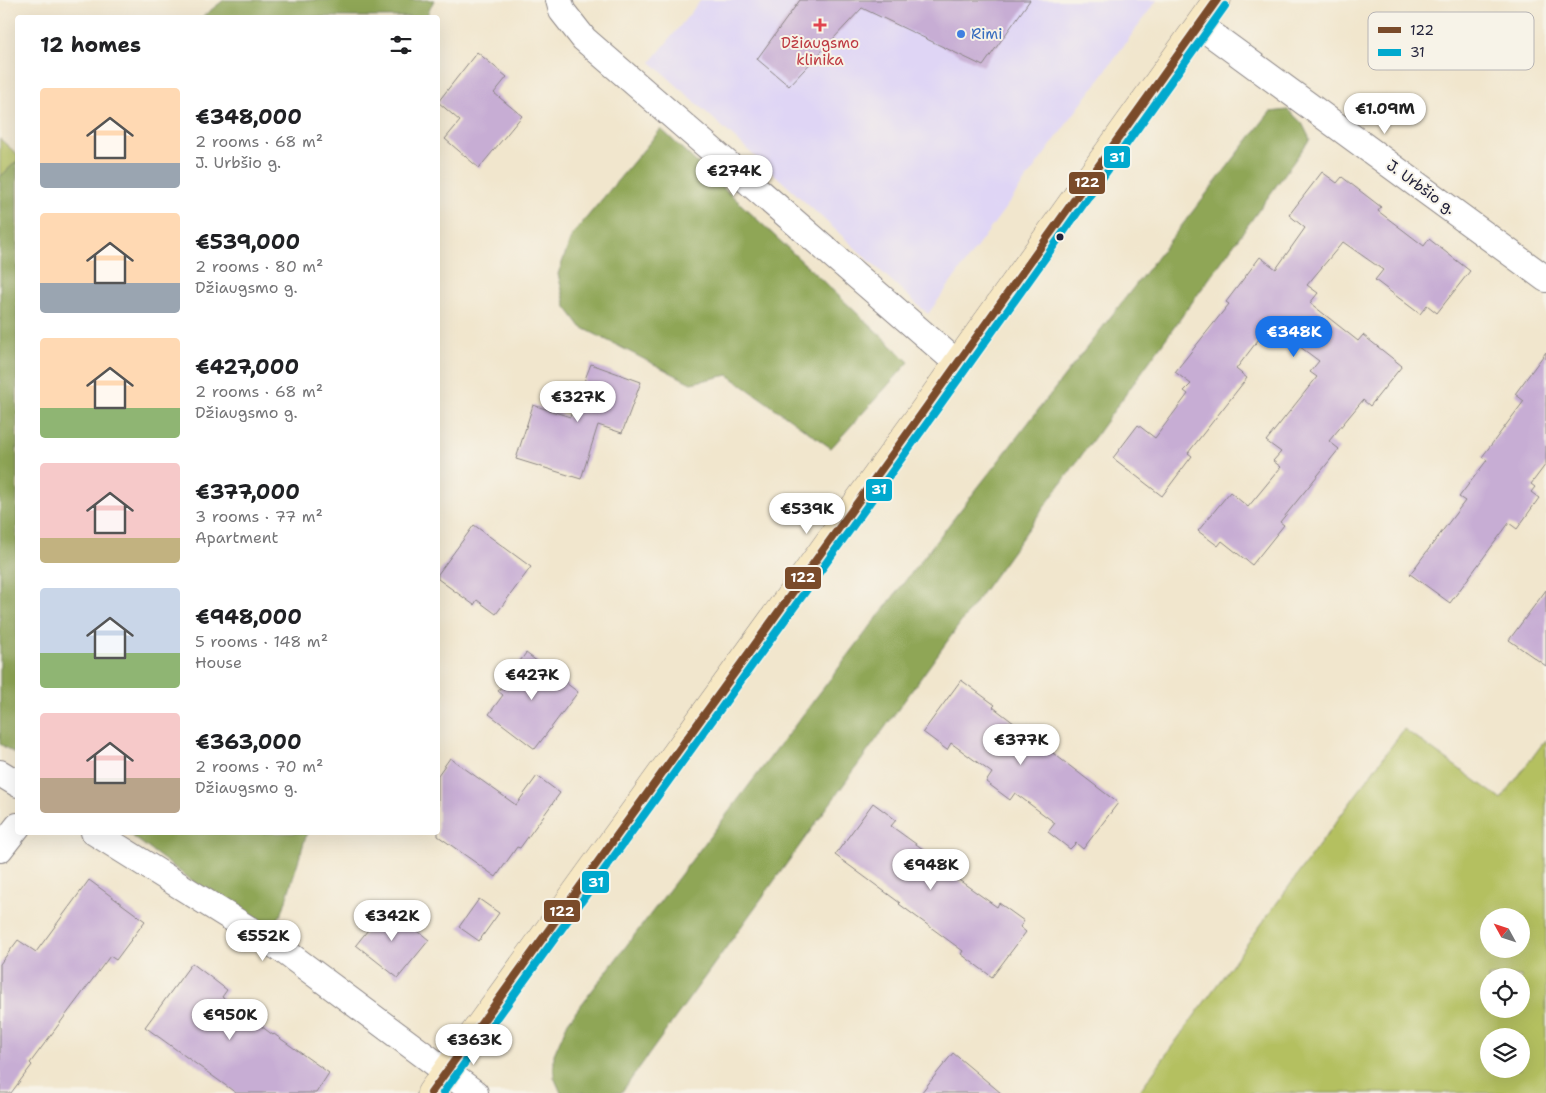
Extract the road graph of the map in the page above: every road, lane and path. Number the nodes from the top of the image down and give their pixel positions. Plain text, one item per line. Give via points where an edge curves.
1 (559, 0) edge
2 (1217, 0) edge
3 (1199, 25) junction
4 (1546, 279) edge
5 (957, 363) junction
6 (0, 773) edge
7 (15, 782) edge
8 (15, 830) edge
9 (99, 835) edge
10 (0, 849) edge
11 (447, 1071) junction
12 (431, 1093) edge
13 (475, 1093) edge

1 - 5 street via 562,11 584,39
2 - 3 street
3 - 4 street, J. Urbšio g.
3 - 5 street
5 - 11 street
6 - 7 street
8 - 10 street
9 - 11 street via 284,951
11 - 12 street
11 - 13 street

